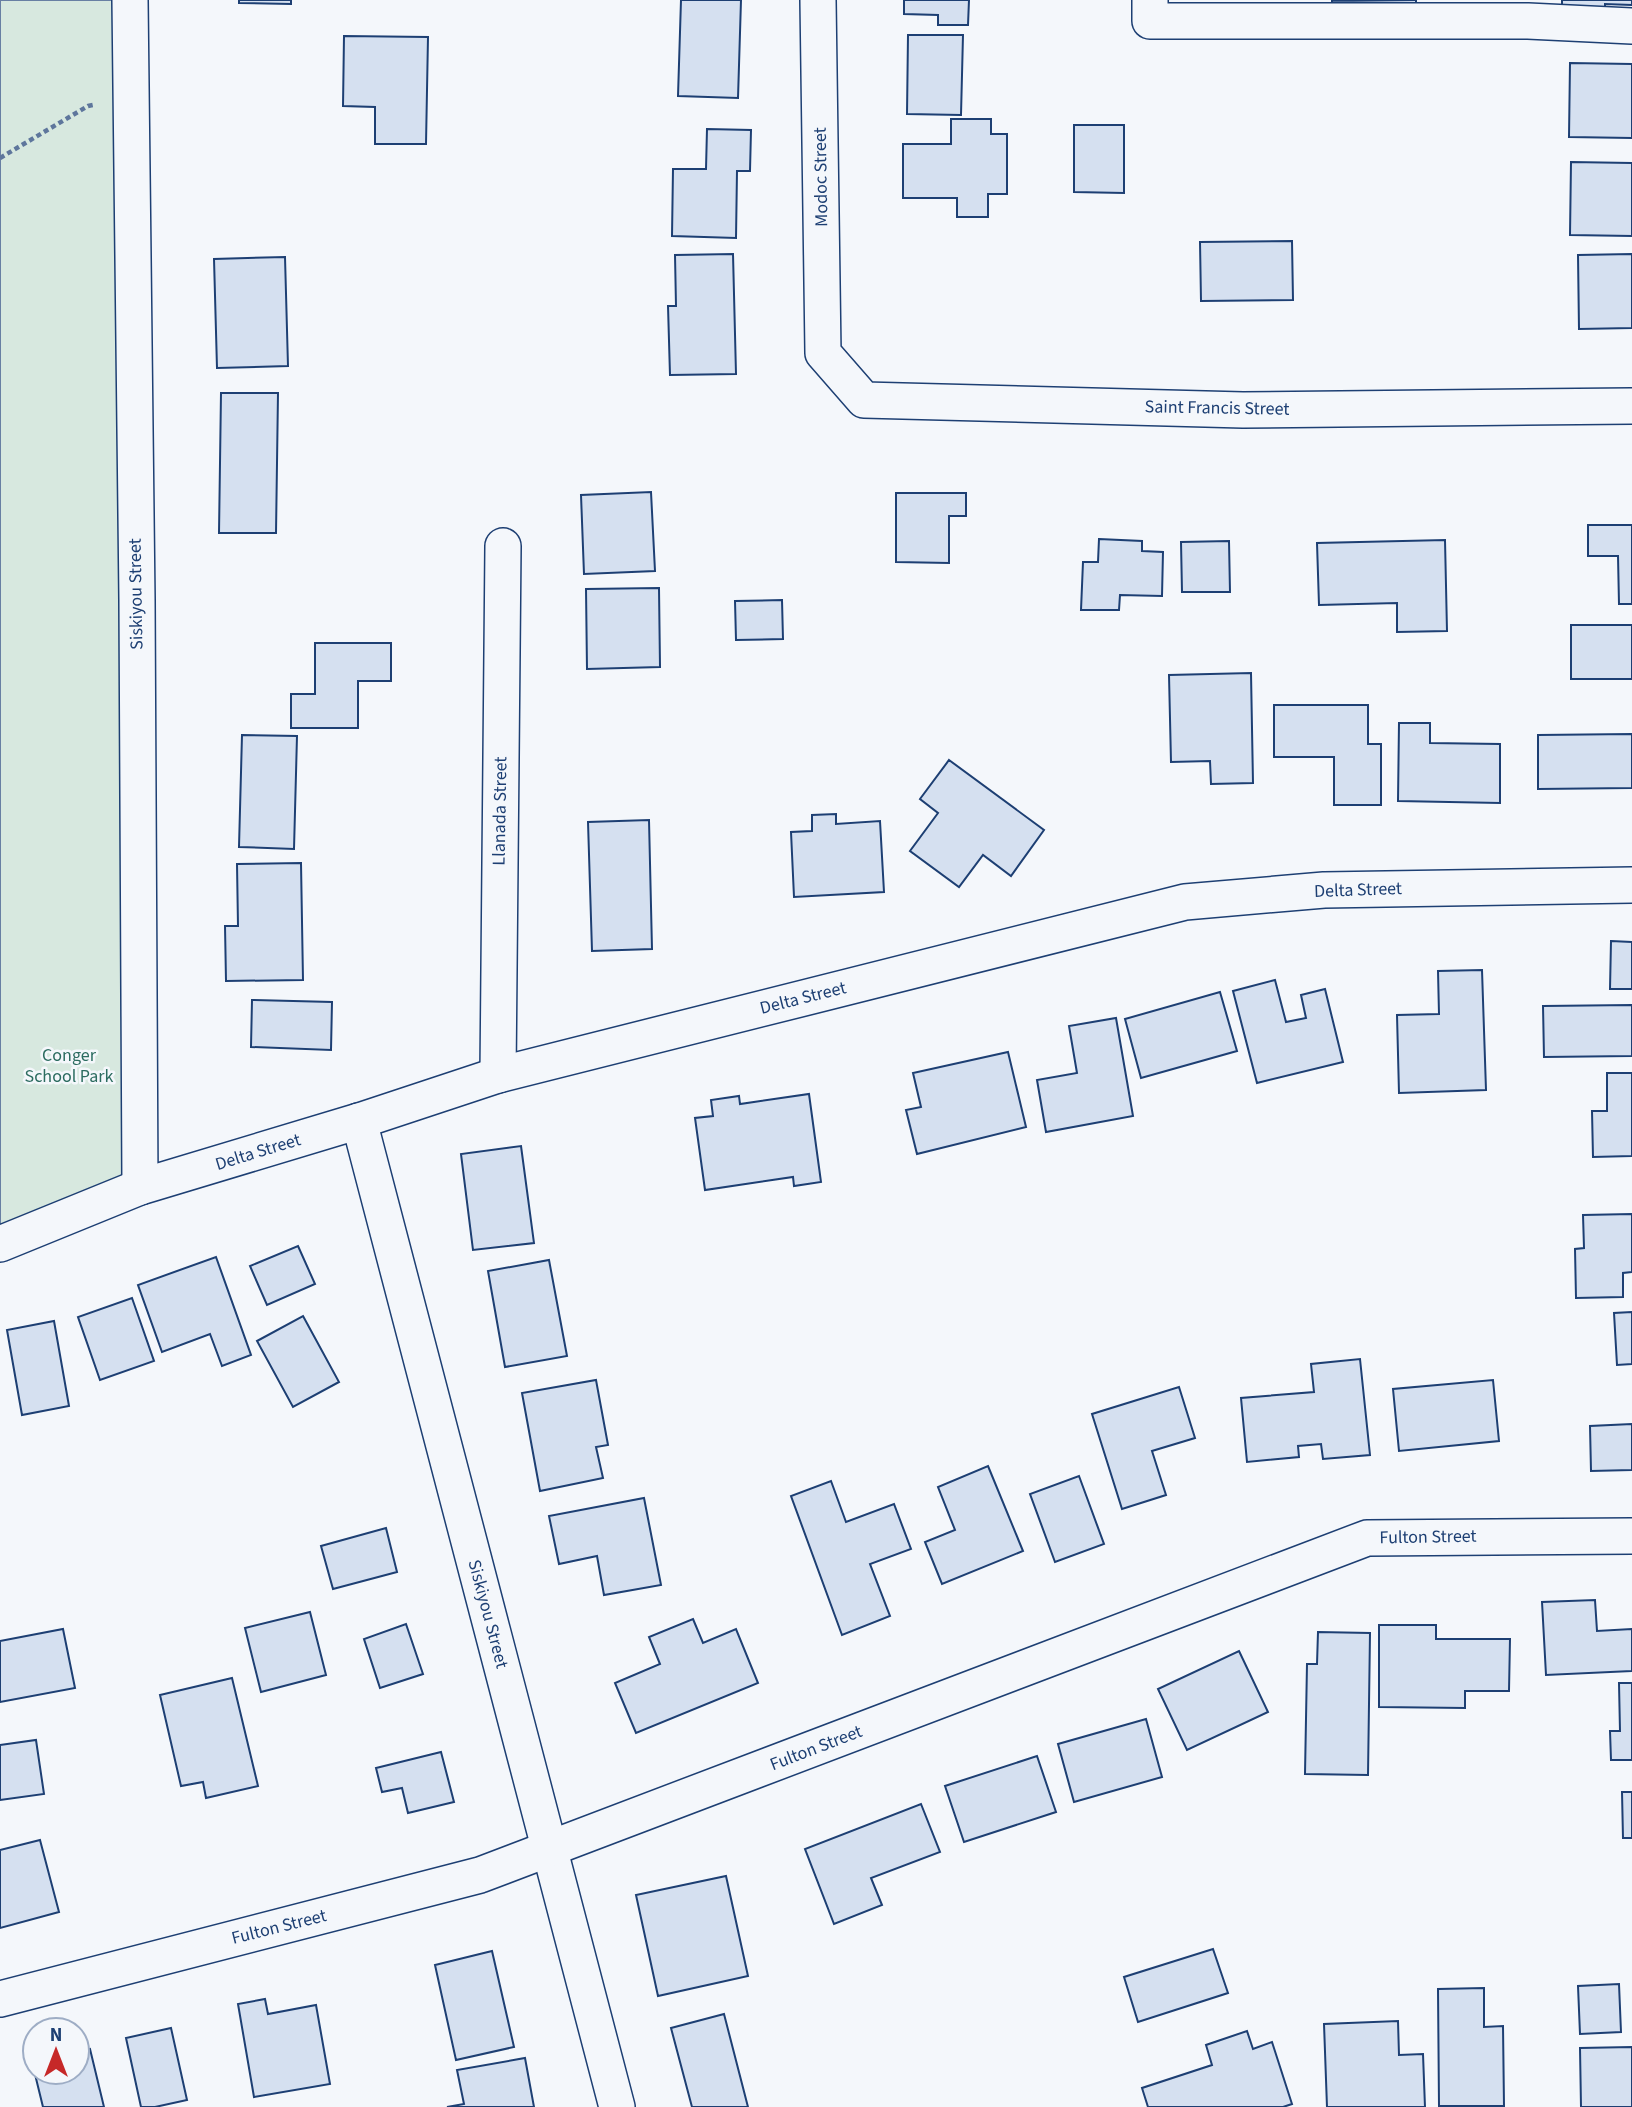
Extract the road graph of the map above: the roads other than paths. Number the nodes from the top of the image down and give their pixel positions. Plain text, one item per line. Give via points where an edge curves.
1 (130, 0) edge
2 (818, 0) edge
3 (1150, 0) edge
4 (1632, 26) edge
5 (823, 353) joint
6 (1632, 406) edge
7 (503, 547) dead end
8 (1632, 885) edge
9 (498, 1075) junction
10 (359, 1121) junction
11 (140, 1187) junction
12 (0, 1244) edge
13 (1632, 1536) edge
14 (550, 1850) junction
15 (0, 1999) edge
16 (617, 2107) edge

1 - 11 street, Siskiyou Street
2 - 5 street, Modoc Street
3 - 4 street via 1150,21 1528,21
5 - 6 street, Saint Francis Street via 864,400 1243,410
7 - 9 street, Llanada Street
8 - 9 street, Delta Street via 1324,890 1185,902
9 - 10 street, Delta Street
10 - 11 street, Delta Street
10 - 14 street, Siskiyou Street
11 - 12 street, Delta Street
13 - 14 street, Fulton Street via 1367,1538
14 - 15 street, Fulton Street via 480,1875
14 - 16 street, Siskiyou Street

